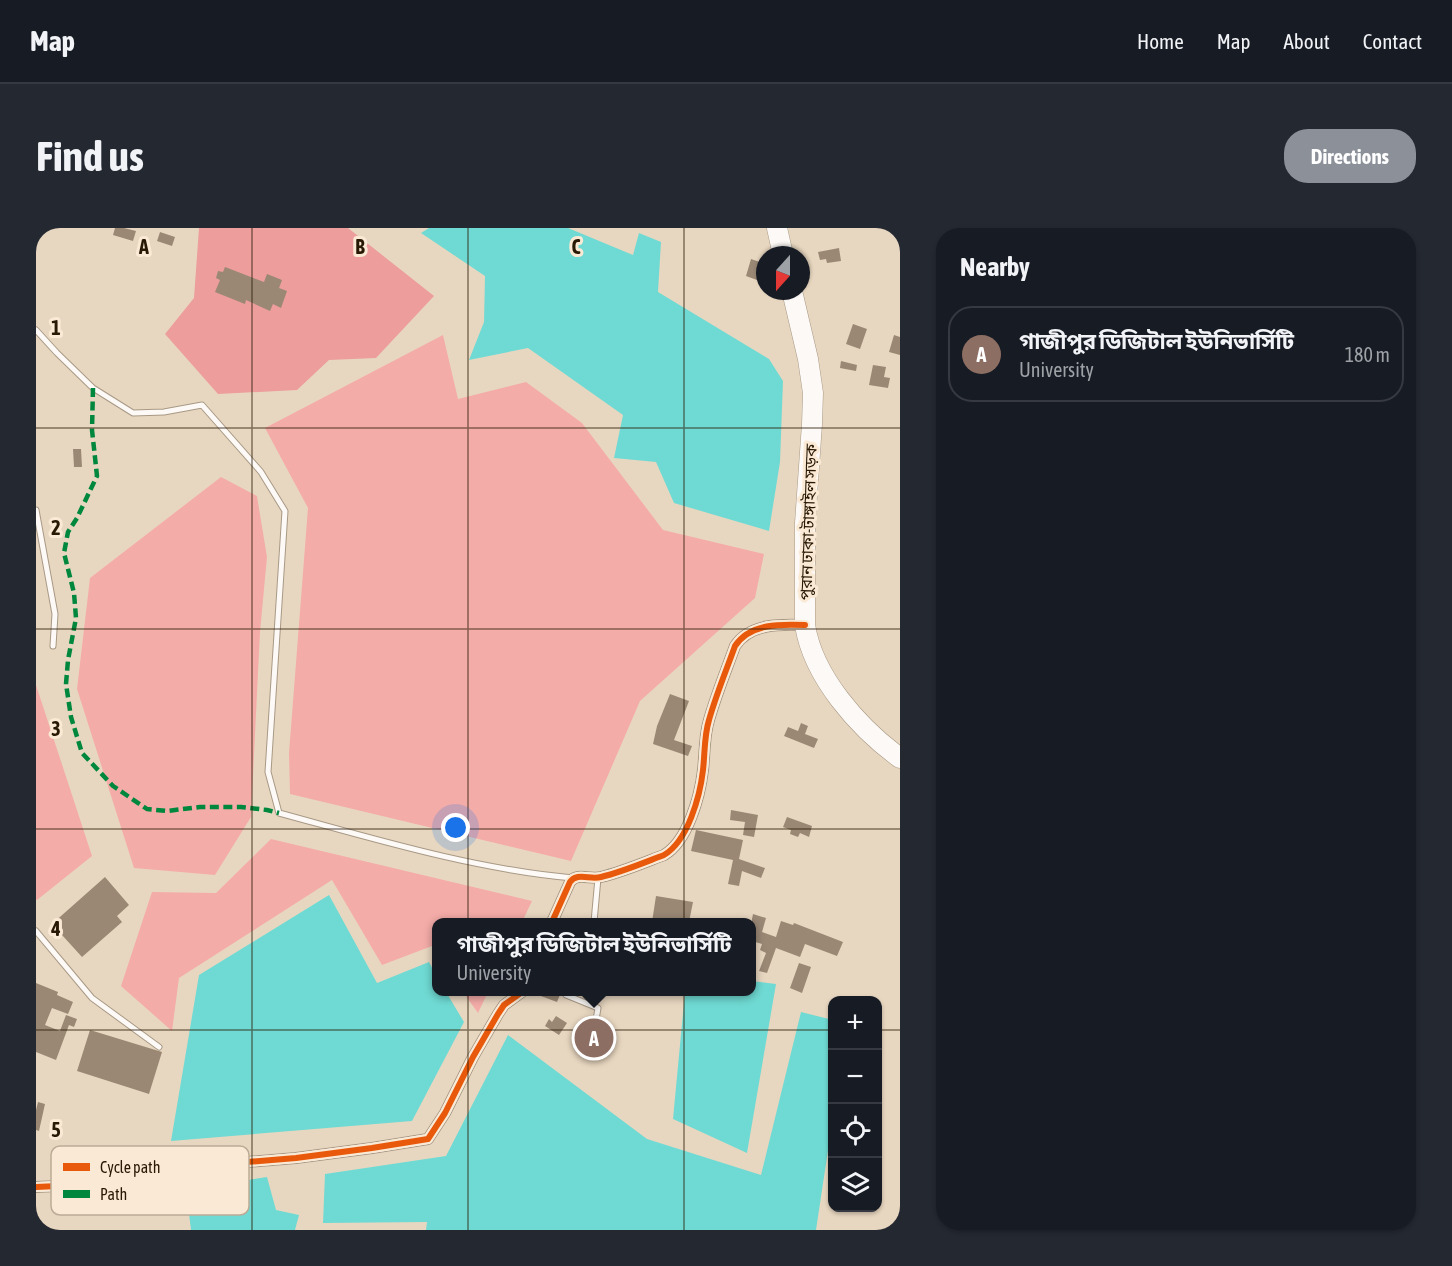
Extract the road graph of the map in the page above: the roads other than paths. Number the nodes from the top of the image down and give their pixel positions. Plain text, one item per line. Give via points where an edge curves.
1 (777, 228) edge
2 (781, 246) edge
3 (794, 300) edge
4 (36, 330) edge
5 (36, 510) edge
6 (805, 625) junction
7 (53, 646) dead end
8 (900, 758) edge
9 (573, 878) junction
10 (598, 878) junction
11 (554, 918) edge
12 (594, 918) edge
13 (36, 932) edge
14 (516, 996) edge
15 (568, 996) edge
16 (593, 1037) dead end
17 (159, 1047) dead end
18 (249, 1161) edge
19 (51, 1186) edge
20 (36, 1187) edge

1 - 2 highway
3 - 6 highway, পুরান ঢাকা-টাঙ্গাইল সড়ক via 813,393 805,523
4 - 9 lane via 93,388 134,412 164,412 202,405 261,472 285,511 268,772 279,813 427,853
5 - 7 lane via 55,614
6 - 8 highway, পুরান ঢাকা-টাঙ্গাইল সড়ক via 815,659 838,697
6 - 10 street via 778,624 740,639 708,721 698,796 681,838 664,855
9 - 10 street
9 - 11 street
10 - 12 lane
13 - 17 lane via 92,998
14 - 18 street via 498,1014 428,1139
15 - 16 lane via 598,1008
19 - 20 street

